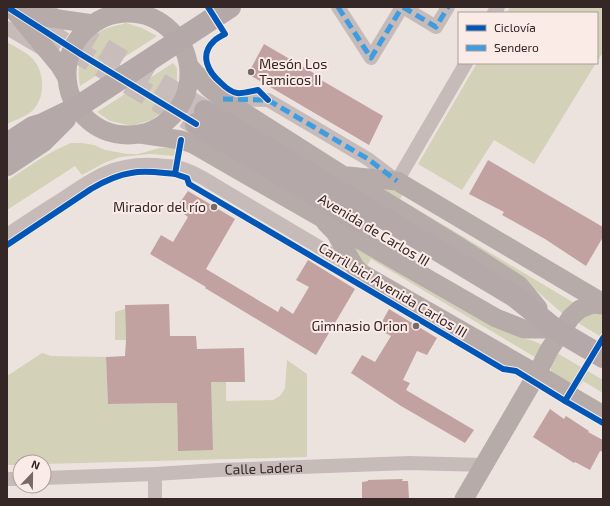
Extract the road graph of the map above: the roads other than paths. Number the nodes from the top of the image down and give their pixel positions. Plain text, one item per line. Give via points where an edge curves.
1 (230, 7) edge
2 (338, 7) edge
3 (403, 7) edge
4 (448, 7) edge
5 (12, 8) edge
6 (93, 24) junction
7 (7, 28) edge
8 (179, 41) junction
9 (50, 53) junction
10 (465, 64) edge
11 (189, 66) junction
12 (66, 76) junction
13 (223, 99) junction
14 (76, 108) junction
15 (200, 117) tunnel mouth
16 (140, 134) junction
17 (7, 144) edge
18 (7, 165) edge
19 (344, 176) junction
20 (397, 181) junction
21 (317, 214) junction
22 (7, 235) edge
23 (361, 273) junction
24 (603, 304) edge
25 (558, 330) junction
26 (603, 357) edge
27 (537, 374) junction
28 (603, 415) edge
29 (484, 465) junction
30 (154, 474) junction
31 (52, 478) edge
32 (155, 499) edge
33 (464, 499) edge

1 - 8 main road
2 - 3 street via 371,58
3 - 4 street via 436,26
5 - 6 street
5 - 9 street
6 - 8 street via 111,16 130,13 149,17 166,27
6 - 12 street via 73,47 67,61
7 - 9 street
8 - 11 street
8 - 14 main road
9 - 12 street
10 - 20 street
11 - 13 street, Avenida de Carlos III
11 - 16 street via 188,84 176,112 157,128
12 - 14 street via 69,93
13 - 19 street, Avenida de Carlos III
13 - 20 street, Avenida de Carlos III via 268,100 368,160
14 - 16 street via 104,131 122,135
14 - 17 main road via 33,127
14 - 18 main road via 43,141
15 - 25 main road, Avenida de Carlos III via 518,316
16 - 21 street, Avenida de Carlos III via 194,144
19 - 20 street, Avenida de Carlos III
19 - 25 street, Avenida de Carlos III via 520,285
20 - 24 street, Avenida de Carlos III
21 - 23 street, Avenida de Carlos III via 335,232
21 - 25 street, Avenida de Carlos III via 496,318 524,329
22 - 23 street, Avenida de Carlos III via 106,172 136,165 176,167 214,184
23 - 27 street, Avenida de Carlos III
24 - 25 street, Avenida de Carlos III via 593,304 580,309
25 - 26 main road, Avenida de Carlos III
25 - 27 street, Avenida de Carlos III
27 - 28 street, Avenida de Carlos III
27 - 29 street
29 - 30 street, Calle Ladera via 409,463
29 - 33 street
30 - 31 street, Calle Ladera
30 - 32 street

